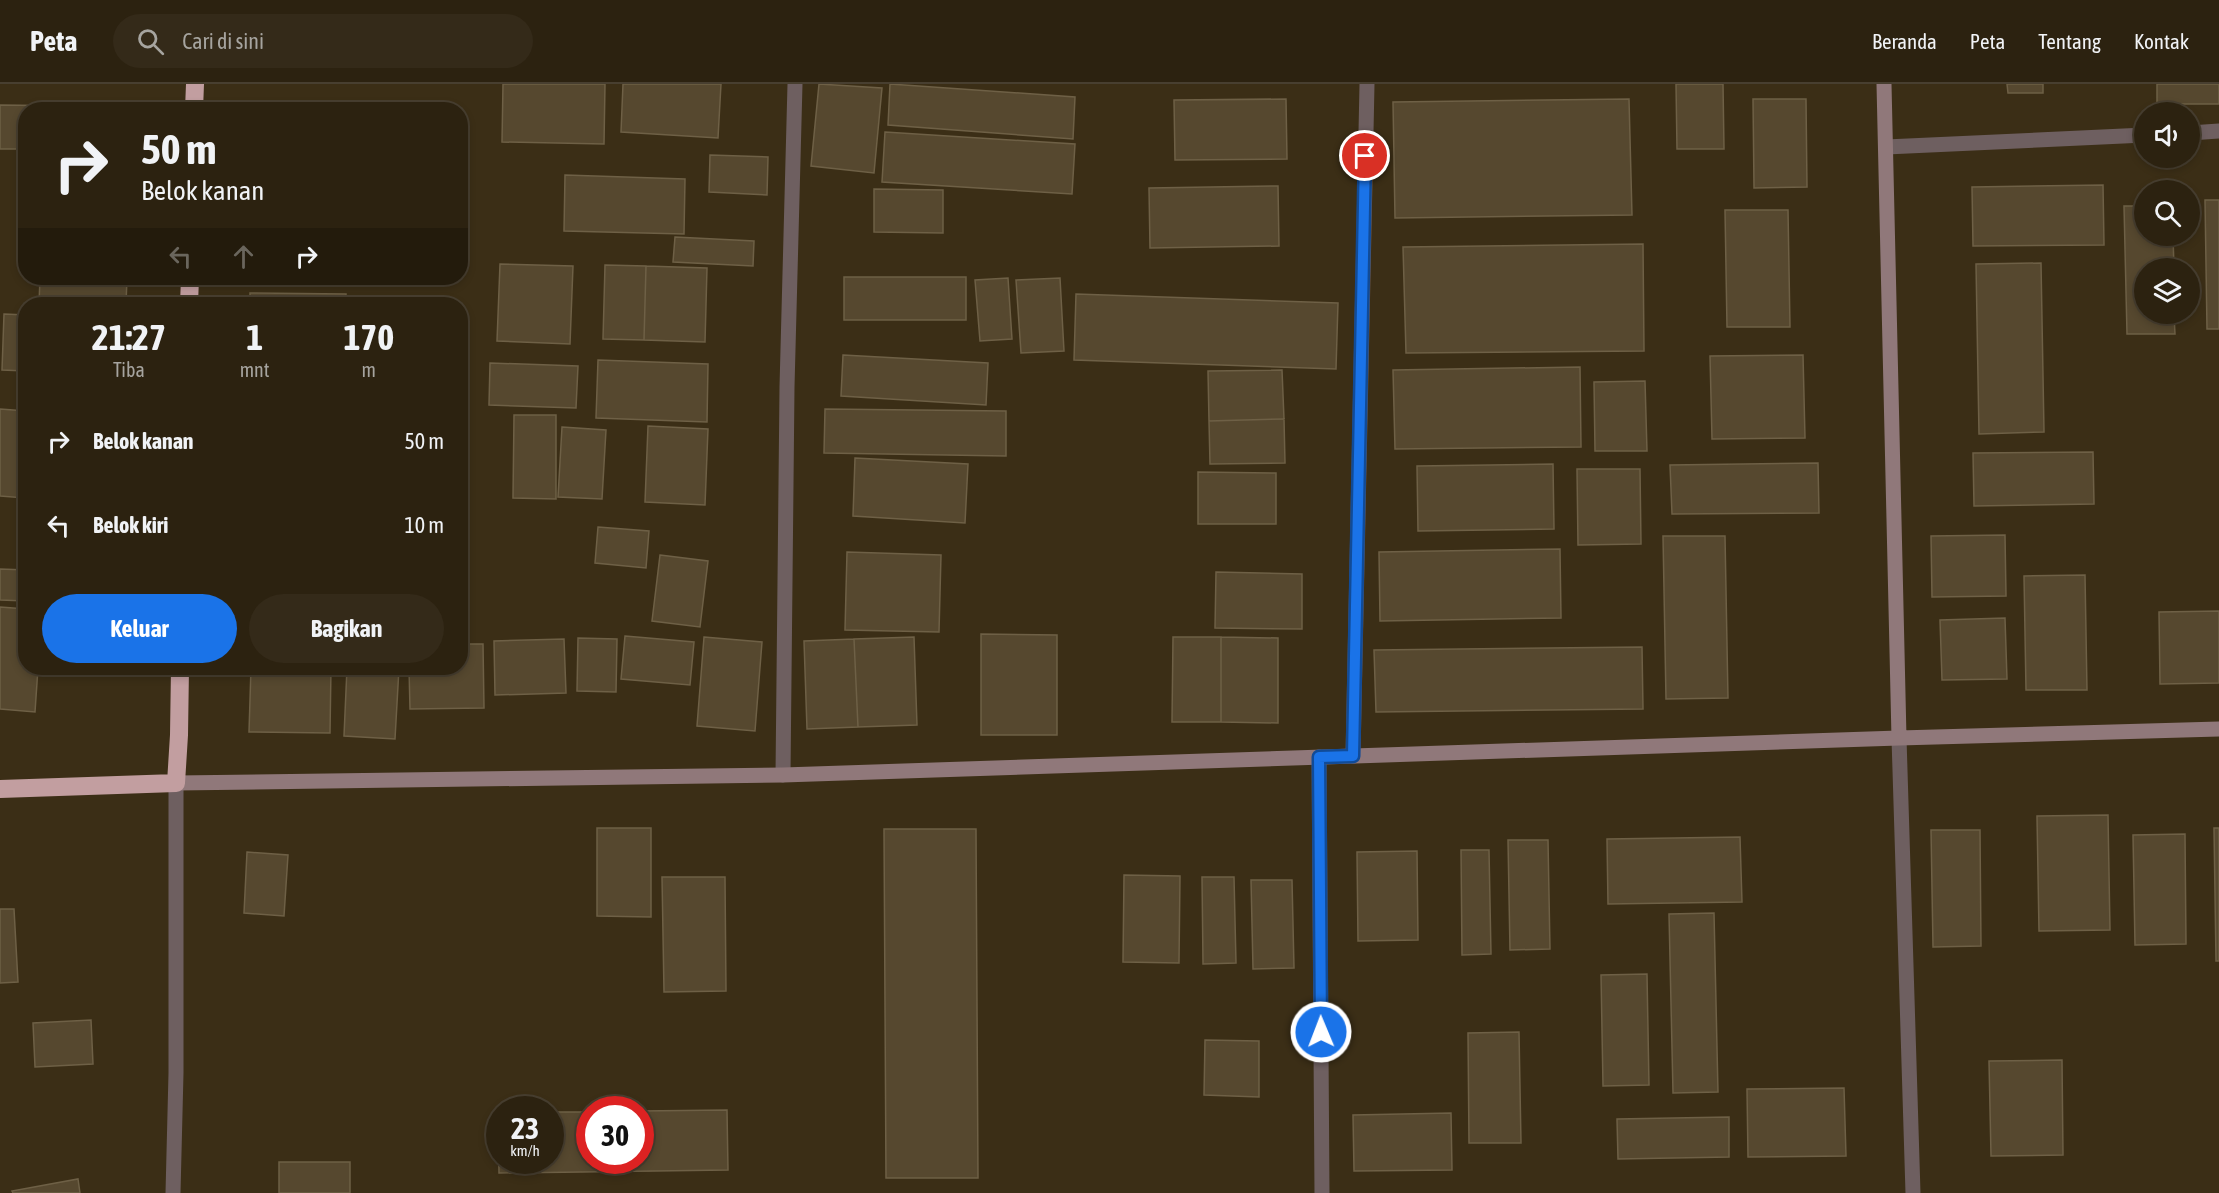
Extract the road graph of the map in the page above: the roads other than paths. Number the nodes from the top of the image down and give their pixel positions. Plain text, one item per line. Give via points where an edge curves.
1 (195, 84) edge
2 (795, 84) edge
3 (1367, 84) edge
4 (1884, 84) edge
5 (194, 102) edge
6 (2219, 131) edge
7 (2200, 132) edge
8 (2134, 136) edge
9 (1886, 147) junction
10 (180, 675) edge
11 (2219, 729) edge
12 (1899, 738) junction
13 (1353, 756) junction
14 (1319, 757) junction
15 (783, 775) junction
16 (176, 783) junction
17 (0, 789) edge
18 (172, 1193) edge
19 (1322, 1193) edge
20 (1913, 1193) edge

1 - 5 highway
2 - 15 street
3 - 13 street
4 - 9 street
6 - 7 street
8 - 9 street
9 - 12 street
10 - 16 highway
11 - 12 street
12 - 13 street
12 - 20 street
13 - 14 street
14 - 15 street
14 - 19 street
15 - 16 street
16 - 17 highway
16 - 18 street

